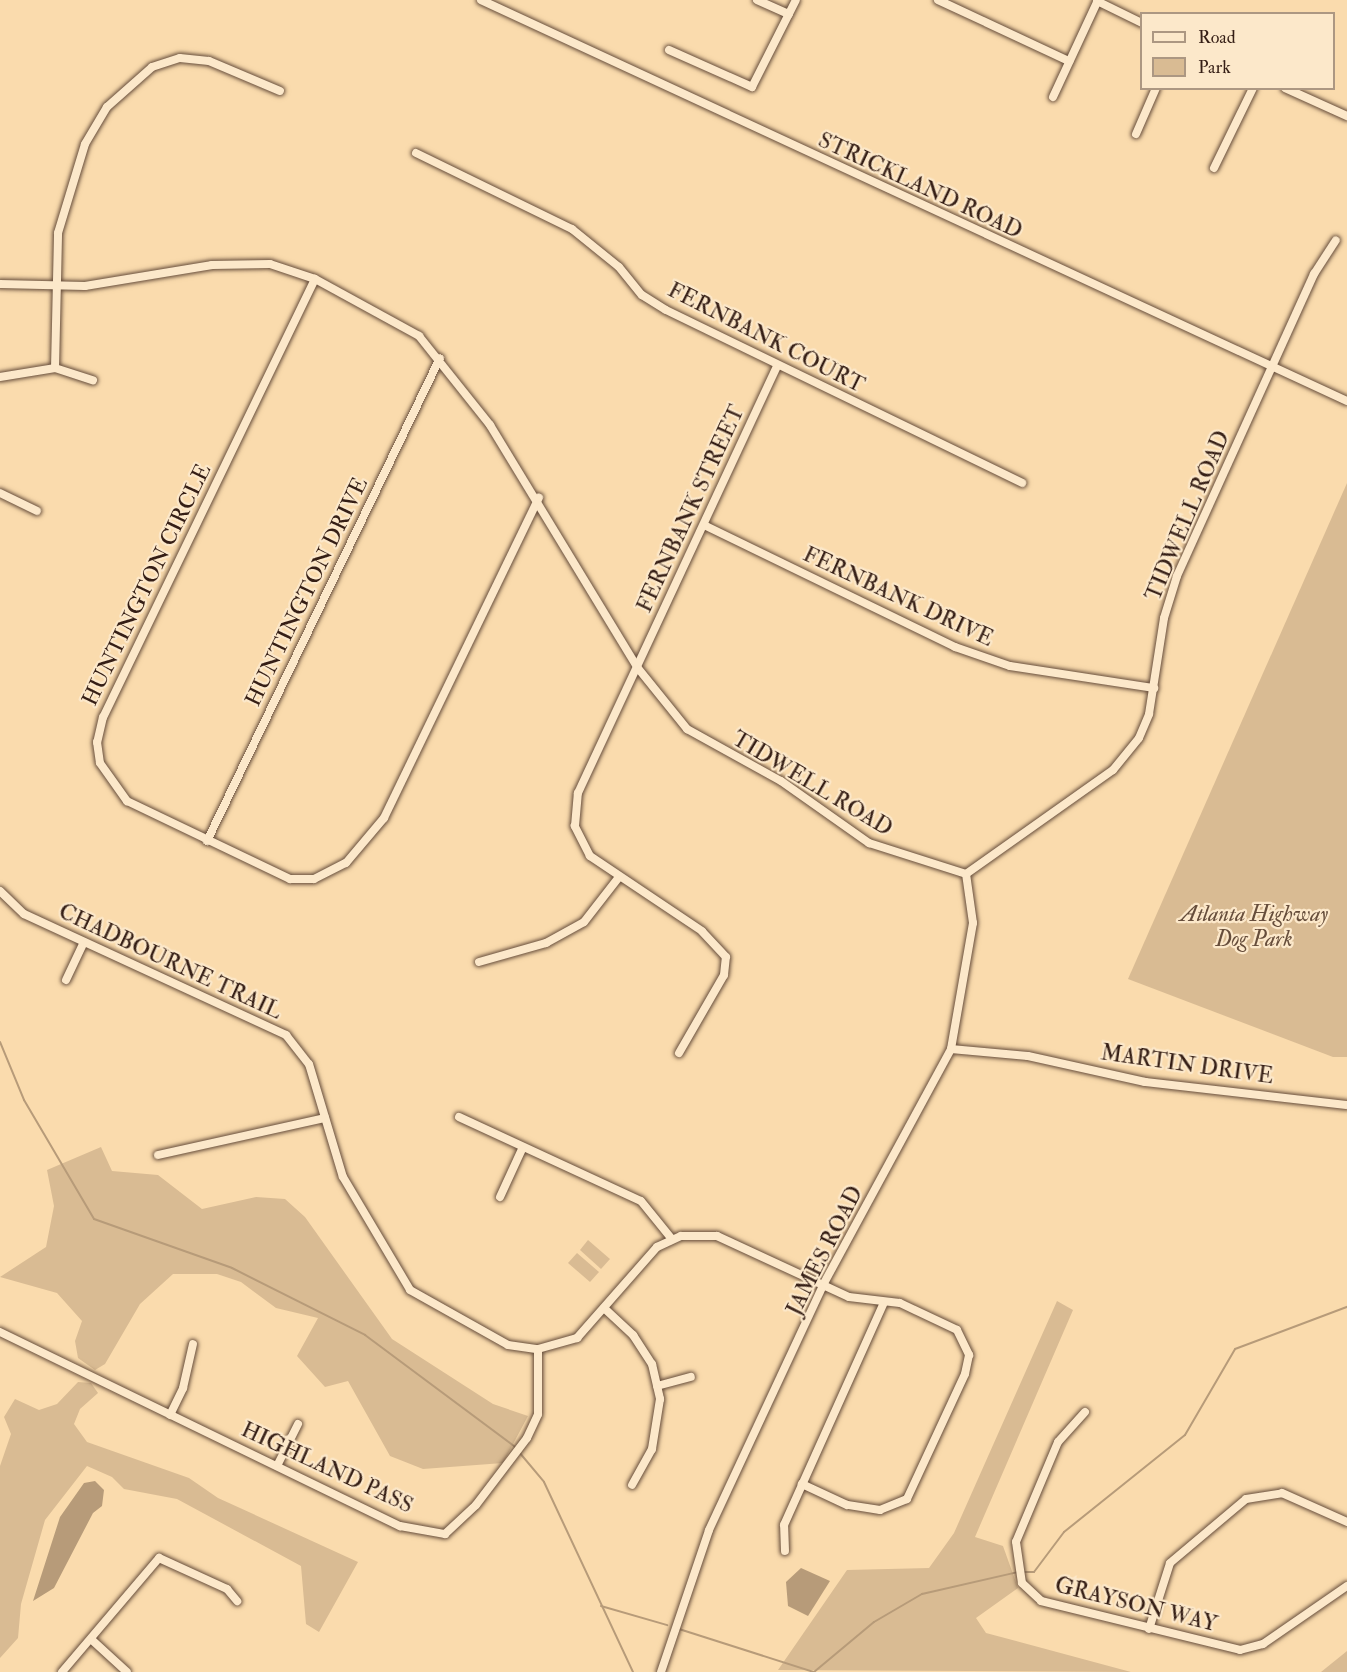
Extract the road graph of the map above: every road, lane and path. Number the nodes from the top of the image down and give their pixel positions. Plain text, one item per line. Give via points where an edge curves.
1 (481, 0) edge
2 (758, 0) edge
3 (796, 0) edge
4 (938, 0) edge
5 (1097, 1) edge
6 (789, 14) junction
7 (1140, 22) edge
8 (669, 50) dead end
9 (1069, 61) junction
10 (1155, 90) edge
11 (1252, 90) edge
12 (1289, 90) edge
13 (280, 92) dead end
14 (1053, 97) dead end
15 (1347, 116) edge
16 (1136, 134) dead end
17 (416, 153) dead end
18 (1214, 168) dead end
19 (1336, 240) dead end
20 (315, 279) junction
21 (0, 284) edge
22 (56, 286) junction
23 (440, 358) junction
24 (777, 366) junction
25 (1270, 367) junction
26 (55, 368) junction
27 (0, 377) edge
28 (93, 380) dead end
29 (1347, 401) edge
30 (1022, 483) dead end
31 (0, 493) edge
32 (539, 498) junction
33 (37, 511) dead end
34 (706, 526) junction
35 (637, 667) junction
36 (1154, 688) junction
37 (207, 841) junction
38 (966, 874) junction
39 (619, 877) junction
40 (0, 891) edge
41 (84, 942) junction
42 (479, 962) dead end
43 (66, 980) dead end
44 (951, 1049) junction
45 (678, 1053) dead end
46 (1347, 1105) edge
47 (459, 1117) dead end
48 (325, 1118) junction
49 (524, 1147) junction
50 (158, 1155) dead end
51 (500, 1197) dead end
52 (671, 1238) junction
53 (823, 1285) junction
54 (885, 1302) junction
55 (603, 1308) junction
56 (0, 1332) edge
57 (193, 1344) dead end
58 (538, 1349) junction
59 (691, 1377) dead end
60 (657, 1386) junction
61 (1084, 1412) dead end
62 (170, 1415) junction
63 (298, 1424) dead end
64 (277, 1466) junction
65 (802, 1484) junction
66 (632, 1485) dead end
67 (1347, 1522) edge
68 (785, 1551) dead end
69 (1347, 1586) edge
70 (237, 1601) dead end
71 (1149, 1629) junction
72 (92, 1640) junction
73 (62, 1672) edge
74 (128, 1672) edge
75 (661, 1672) edge

1 - 25 street, STRICKLAND ROAD
2 - 6 street
3 - 6 street
4 - 9 street
5 - 7 street
5 - 9 street
6 - 8 street via 752,87
9 - 14 street
10 - 16 street
11 - 18 street
12 - 15 street
13 - 22 street via 194,59 166,61 136,79 93,124 85,144 58,233
17 - 24 street, FERNBANK COURT via 572,229 619,267 642,295
19 - 25 street, TIDWELL ROAD via 1320,261
20 - 22 street, TIDWELL ROAD via 244,261 116,283
20 - 23 street, TIDWELL ROAD via 419,336
20 - 37 street, HUNTINGTON CIRCLE via 103,717 97,742 104,774 127,801
21 - 22 street, TIDWELL ROAD
22 - 26 street
23 - 32 street, TIDWELL ROAD
23 - 37 street, HUNTINGTON DRIVE
24 - 30 street, FERNBANK COURT
24 - 34 street, FERNBANK STREET
25 - 29 street, STRICKLAND ROAD
25 - 36 street, TIDWELL ROAD via 1178,576 1164,618
26 - 27 street
26 - 28 street
31 - 33 street
32 - 35 street, TIDWELL ROAD
32 - 37 street, HUNTINGTON CIRCLE via 384,818 363,847 335,869 302,880
34 - 35 street, FERNBANK STREET
34 - 36 street, FERNBANK DRIVE via 955,647 1010,666
35 - 38 street, TIDWELL ROAD via 687,729 726,754 781,782 869,843
35 - 39 street, FERNBANK STREET via 578,793 575,825 590,856
36 - 38 street, TIDWELL ROAD via 1139,738 1113,770
38 - 44 street, JAMES ROAD via 973,923
39 - 42 street via 584,922 546,943
39 - 45 street, FERNBANK STREET via 702,931 726,957 724,975
40 - 41 street, CHADBOURNE TRAIL via 24,914
41 - 43 street
41 - 48 street, CHADBOURNE TRAIL via 286,1035 309,1064
44 - 46 street, MARTIN DRIVE via 1028,1056 1145,1082
44 - 53 street, JAMES ROAD
47 - 49 street
48 - 50 street
48 - 58 street, CHADBOURNE TRAIL via 343,1177 410,1290 508,1345
49 - 51 street
49 - 52 street via 641,1201
52 - 53 street via 717,1236
52 - 55 street, CHADBOURNE TRAIL
53 - 54 street via 849,1297
53 - 75 street, JAMES ROAD via 709,1530
54 - 65 street
54 - 65 street via 900,1303 957,1330 969,1355 965,1374 907,1499 880,1510 847,1504
55 - 58 street, CHADBOURNE TRAIL via 577,1338
55 - 60 street via 633,1335 652,1364
56 - 62 street, HIGHLAND PASS
57 - 62 street
58 - 64 street, HIGHLAND PASS via 538,1414 527,1438 476,1505 445,1534 400,1526
59 - 60 street
60 - 66 street via 652,1449
61 - 71 street, GRAYSON WAY via 1058,1442 1016,1542 1015,1564 1022,1583 1041,1601
62 - 64 street, HIGHLAND PASS
63 - 64 street
65 - 68 street via 784,1524
67 - 71 street via 1282,1493 1246,1499 1170,1563
69 - 71 street, GRAYSON WAY via 1263,1644 1240,1650
70 - 72 street via 227,1590 159,1558
72 - 73 street
72 - 74 street

